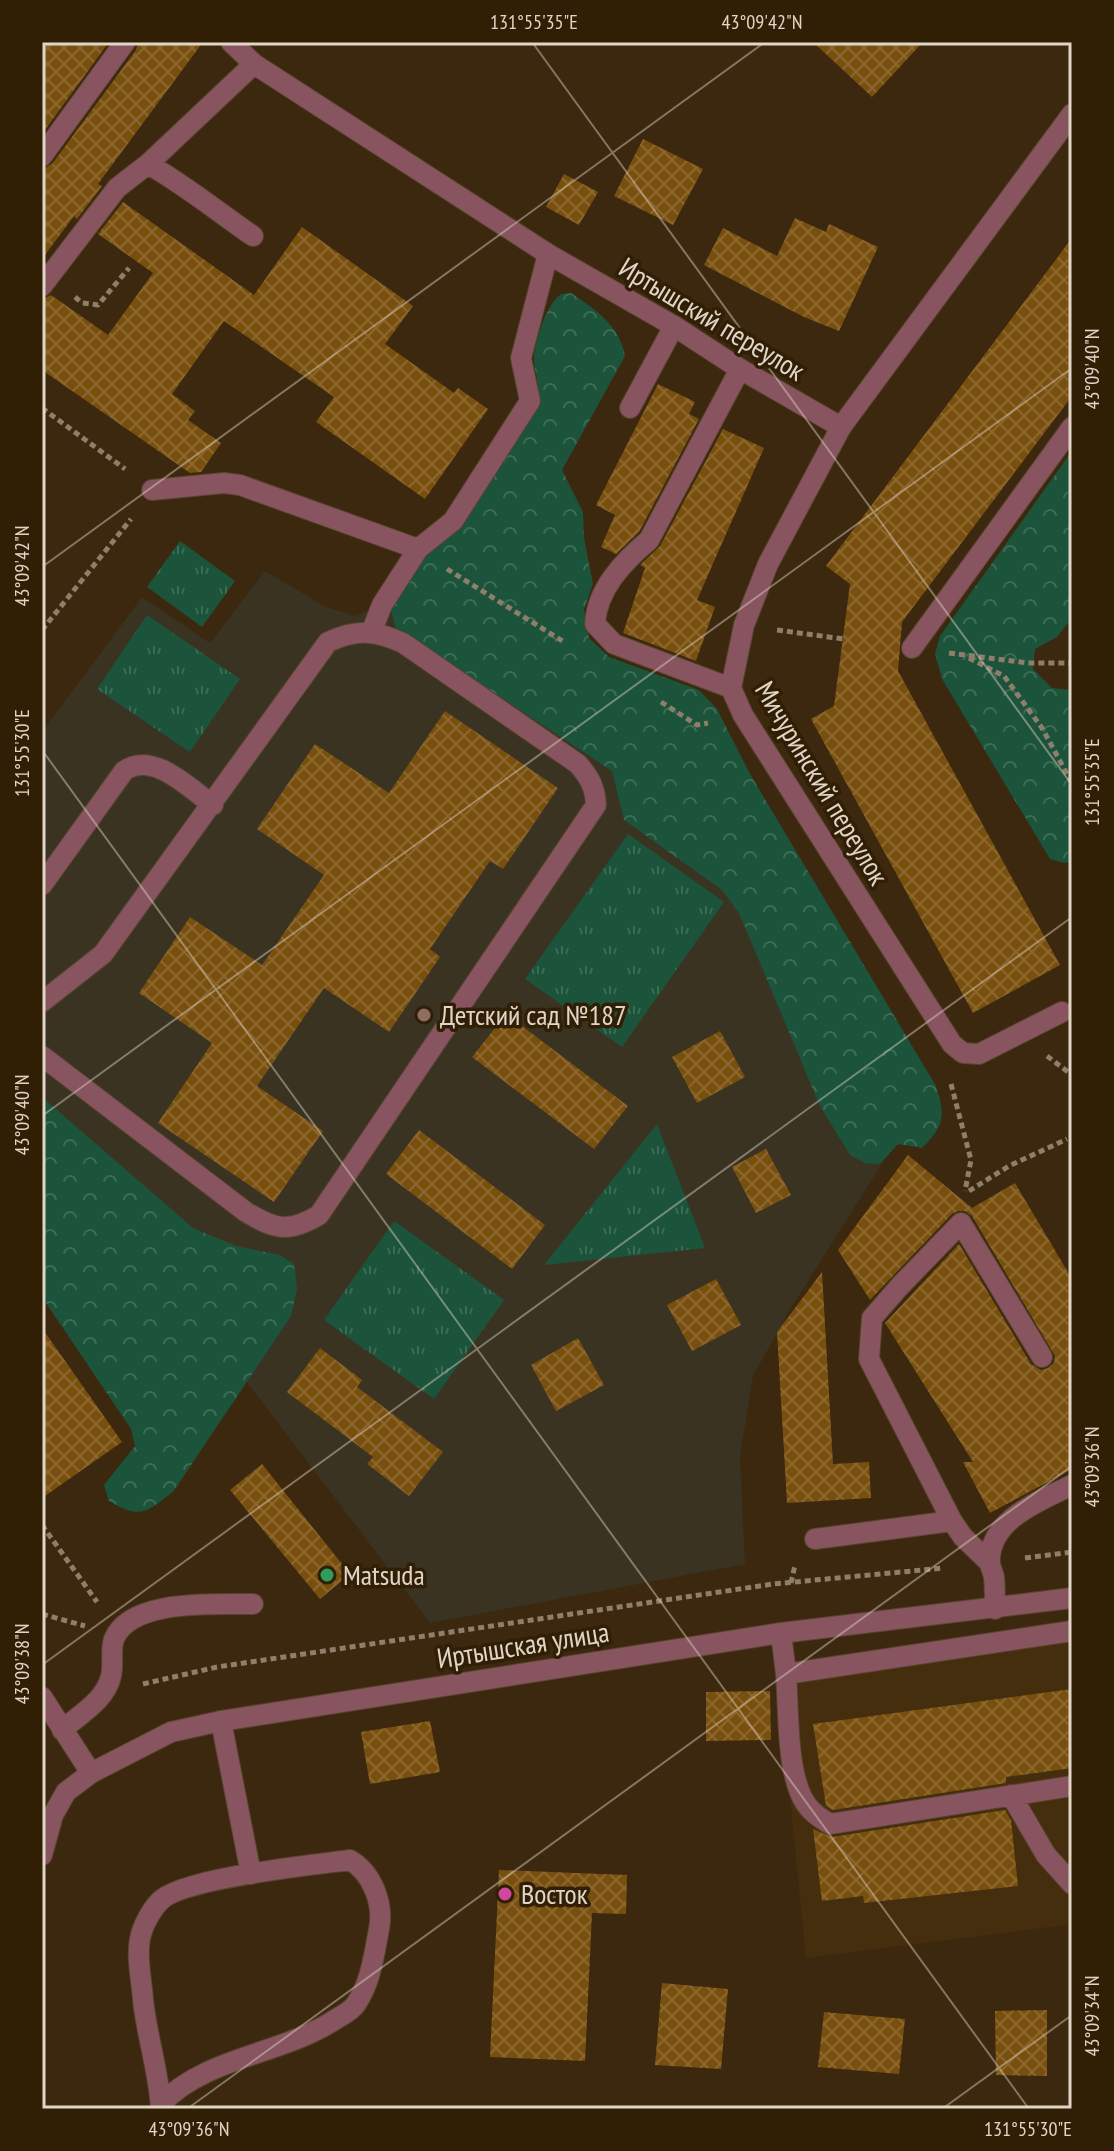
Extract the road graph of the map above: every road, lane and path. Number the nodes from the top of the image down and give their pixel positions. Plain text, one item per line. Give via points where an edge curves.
1 (125, 42) edge
2 (231, 42) edge
3 (254, 64) junction
4 (1072, 114) edge
5 (42, 156) edge
6 (148, 164) junction
7 (253, 236) dead end
8 (548, 254) junction
9 (129, 268) dead end
10 (45, 283) edge
11 (674, 326) junction
12 (740, 369) junction
13 (42, 408) edge
14 (630, 408) dead end
15 (841, 427) junction
16 (1072, 427) edge
17 (132, 474) dead end
18 (152, 490) joint
19 (418, 549) junction
20 (744, 625) junction
21 (42, 630) edge
22 (371, 633) junction
23 (844, 639) dead end
24 (912, 648) dead end
25 (1072, 663) edge
26 (731, 688) junction
27 (1072, 783) edge
28 (213, 805) junction
29 (42, 885) edge
30 (42, 1002) edge
31 (1062, 1012) dead end
32 (42, 1056) edge
33 (955, 1101) dead end
34 (1067, 1139) dead end
35 (971, 1160) dead end
36 (964, 1193) dead end
37 (1042, 1357) dead end
38 (1072, 1485) edge
39 (952, 1521) junction
40 (42, 1525) edge
41 (815, 1539) dead end
42 (1072, 1552) edge
43 (990, 1563) junction
44 (1072, 1598) edge
45 (253, 1604) dead end
46 (995, 1609) junction
47 (42, 1614) edge
48 (1072, 1631) edge
49 (781, 1633) junction
50 (117, 1634) junction
51 (786, 1674) junction
52 (106, 1692) junction
53 (42, 1697) edge
54 (221, 1721) junction
55 (62, 1730) junction
56 (91, 1773) junction
57 (1072, 1786) edge
58 (1011, 1795) junction
59 (42, 1855) edge
60 (251, 1874) junction
61 (1072, 1884) edge
62 (161, 2107) edge

1 - 5 street
2 - 3 street, Иртышский переулок
3 - 6 street
3 - 8 street, Иртышский переулок
4 - 15 street
6 - 7 street
6 - 10 street via 117,188
8 - 11 street, Иртышский переулок
8 - 19 street via 521,358 530,401 453,521
9 - 10 path via 98,305 82,303
11 - 12 street, Иртышский переулок
11 - 14 street
12 - 15 street, Иртышский переулок
12 - 26 street via 649,540 609,583 595,624 614,644
13 - 17 path
15 - 20 street, Мичуринский переулок via 768,564
16 - 24 street
18 - 19 street via 240,485
18 - 21 path
19 - 22 street via 382,605
20 - 23 path
20 - 26 street, Мичуринский переулок
22 - 28 street via 347,633 328,642
22 - 32 street via 403,643 578,764 596,789 596,805 319,1215 286,1229 264,1223
25 - 27 path via 965,655 1004,676 1042,728
26 - 31 street, Мичуринский переулок via 743,715 952,1044 963,1053 979,1054
28 - 29 street via 165,771 133,765
28 - 30 street via 103,954
33 - 35 path
34 - 36 path
37 - 39 street via 961,1223 872,1318 869,1359
38 - 43 street via 1007,1521
39 - 41 street
39 - 43 street
40 - 50 path
42 - 43 path
43 - 46 street
43 - 52 path via 773,1584 217,1667
44 - 46 street, Иртышская улица
45 - 50 street via 147,1612
46 - 49 street, Иртышская улица
47 - 50 path
48 - 51 street
49 - 51 street
49 - 54 street, Иртышская улица
50 - 52 street
51 - 58 street via 794,1770 803,1801 830,1824
52 - 55 street
53 - 55 street
54 - 56 street, Иртышская улица via 171,1732
54 - 60 street
55 - 56 street
56 - 59 street, Иртышская улица via 66,1792
57 - 58 street
58 - 61 street via 1046,1855
60 - 62 street via 194,1885 160,1900 140,1940 144,2004
60 - 62 street via 350,1860 361,1867 373,1882 381,1919 369,1979 354,2007 321,2030 184,2083

